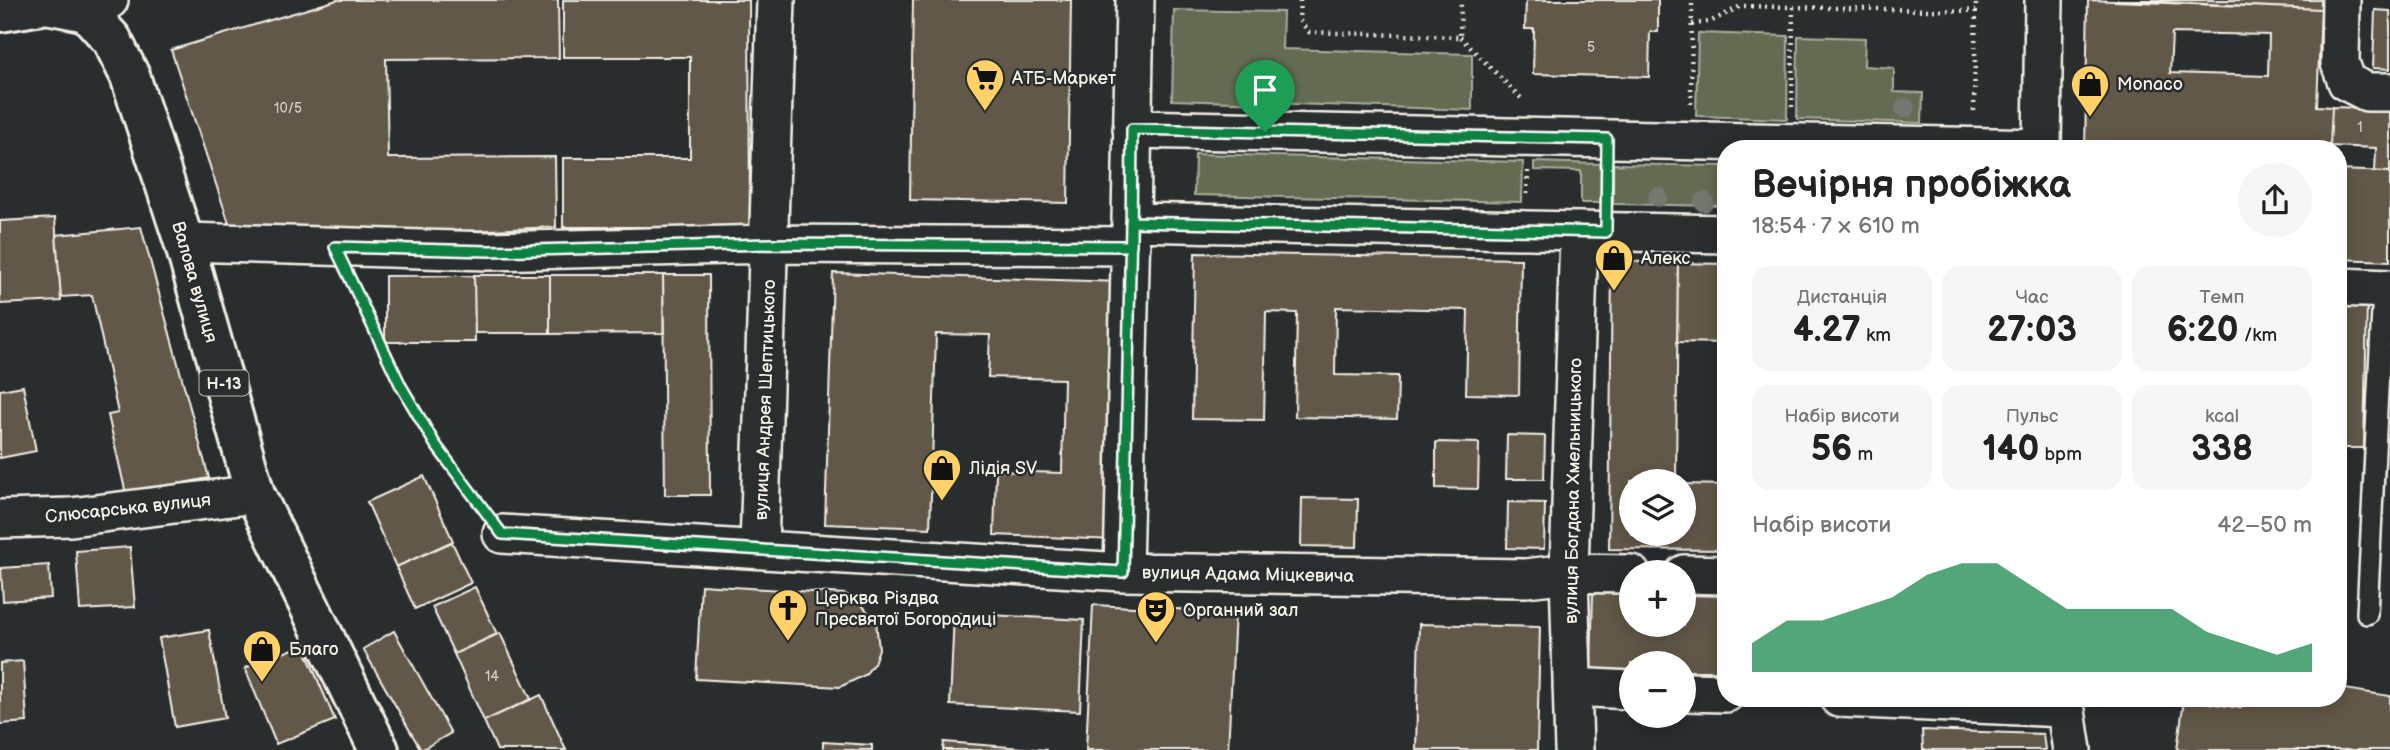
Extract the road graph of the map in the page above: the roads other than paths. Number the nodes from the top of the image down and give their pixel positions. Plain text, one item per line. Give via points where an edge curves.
1 (776, 0) edge
2 (1135, 0) edge
3 (2044, 0) edge
4 (2341, 0) edge
5 (47, 2) edge
6 (98, 6) edge
7 (0, 12) edge
8 (2390, 92) edge
9 (1132, 129) junction
10 (2042, 140) edge
11 (1717, 142) edge
12 (1593, 232) junction
13 (1131, 234) junction
14 (1717, 234) edge
15 (184, 242) junction
16 (770, 244) junction
17 (2347, 287) edge
18 (2386, 289) edge
19 (255, 494) junction
20 (0, 519) edge
21 (502, 534) road end
22 (759, 548) junction
23 (1123, 572) junction
24 (1569, 573) junction
25 (1619, 574) edge
26 (1696, 574) edge
27 (1717, 575) edge
28 (2367, 614) dead end
29 (1572, 687) junction
30 (1619, 689) edge
31 (1696, 693) edge
32 (1717, 694) edge
33 (2065, 707) edge
34 (379, 750) edge
35 (1574, 750) edge
36 (2072, 750) edge

1 - 16 street, вулиця Андрея Шептицького
2 - 9 street
3 - 10 street
4 - 8 street via 2340,63 2347,82 2367,92
5 - 6 main road, Н-13
5 - 7 main road, Н-13
6 - 15 main road, Валова вулиця / Н-13 via 130,76
9 - 11 street
9 - 13 street
12 - 13 street
12 - 14 street
12 - 24 street, вулиця Богдана Хмельницького
13 - 16 street
13 - 23 street
15 - 16 street via 489,251
15 - 19 main road, Валова вулиця / Н-13
16 - 22 street, вулиця Андрея Шептицького
17 - 18 street
18 - 28 lane
19 - 20 street, Слюсарська вулиця via 71,517
19 - 34 main road, Валова вулиця / Н-13
21 - 22 street, вулиця Адама Міцкевича
22 - 23 street, вулиця Адама Міцкевича
23 - 24 street, вулиця Адама Міцкевича via 1526,578
24 - 25 street, вулиця Адама Міцкевича
24 - 29 street, вулиця Богдана Хмельницького
26 - 27 street
29 - 30 street
29 - 35 street, вулиця Богдана Хмельницького
31 - 32 street
33 - 36 street

